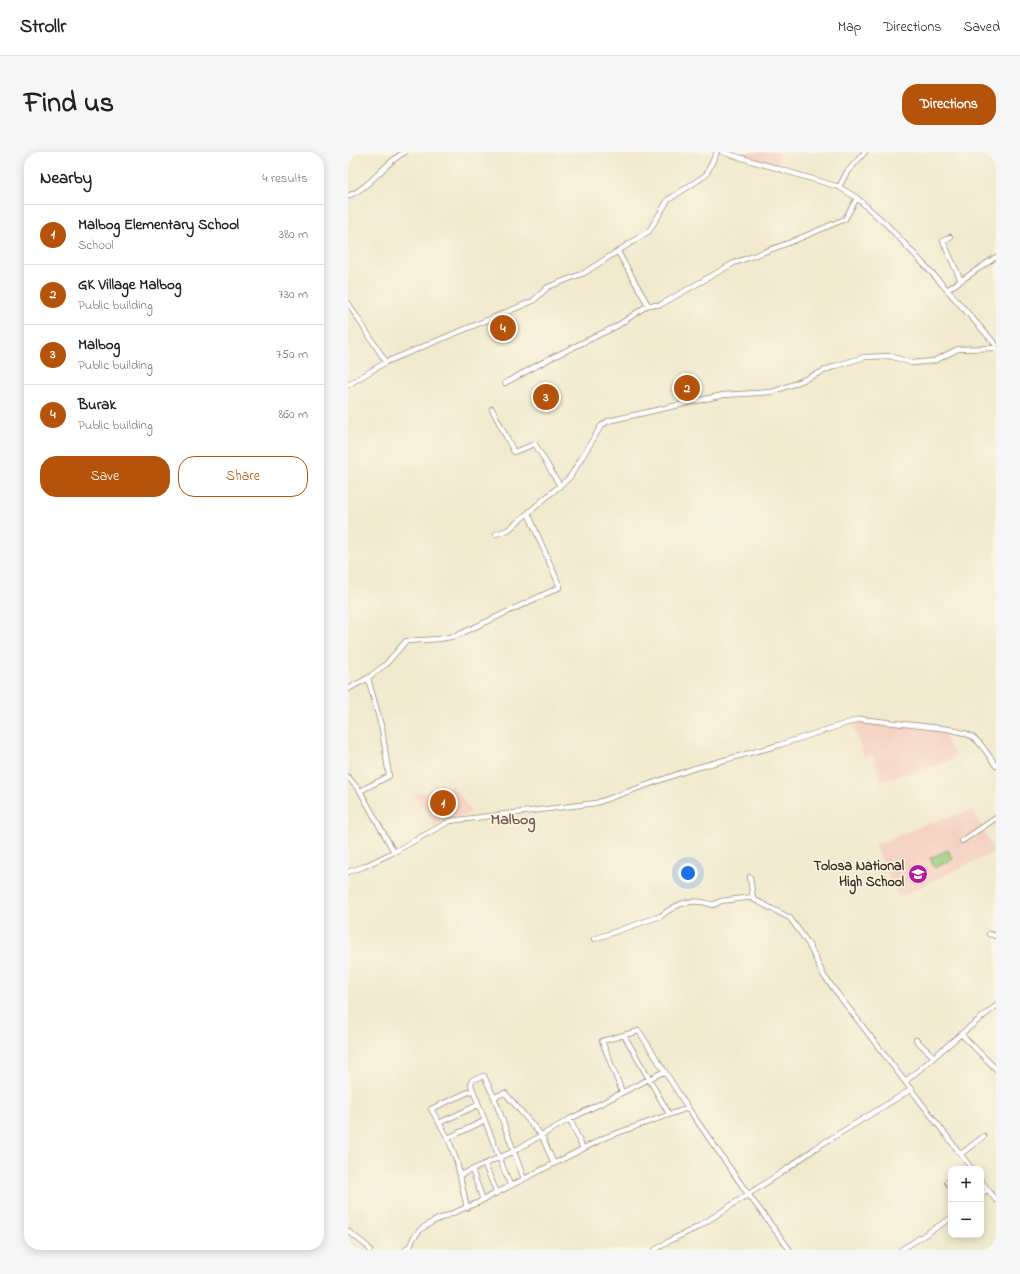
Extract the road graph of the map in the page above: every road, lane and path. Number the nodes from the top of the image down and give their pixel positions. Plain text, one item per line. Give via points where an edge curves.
1 (406, 152) edge
2 (717, 152) edge
3 (722, 152) edge
4 (865, 152) edge
5 (839, 187) junction
6 (348, 196) edge
7 (857, 198) junction
8 (950, 237) dead end
9 (618, 252) junction
10 (996, 257) edge
11 (960, 281) junction
12 (947, 290) junction
13 (348, 303) edge
14 (648, 305) junction
15 (996, 347) edge
16 (386, 362) junction
17 (505, 383) dead end
18 (348, 385) edge
19 (492, 409) dead end
20 (560, 486) junction
21 (528, 513) junction
22 (496, 534) dead end
23 (368, 678) junction
24 (348, 689) edge
25 (996, 766) edge
26 (348, 777) edge
27 (360, 791) junction
28 (996, 818) edge
29 (962, 841) dead end
30 (394, 852) junction
31 (348, 872) edge
32 (750, 877) dead end
33 (753, 897) junction
34 (989, 934) dead end
35 (996, 936) edge
36 (594, 940) dead end
37 (996, 1006) edge
38 (961, 1034) junction
39 (624, 1035) junction
40 (916, 1040) dead end
41 (934, 1057) junction
42 (996, 1069) edge
43 (665, 1070) junction
44 (649, 1079) junction
45 (906, 1081) junction
46 (912, 1089) junction
47 (473, 1090) junction
48 (622, 1092) junction
49 (494, 1097) junction
50 (478, 1105) junction
51 (688, 1108) junction
52 (669, 1114) junction
53 (570, 1119) junction
54 (484, 1121) junction
55 (439, 1123) junction
56 (542, 1136) junction
57 (984, 1136) dead end
58 (448, 1138) junction
59 (583, 1149) junction
60 (514, 1151) junction
61 (961, 1154) junction
62 (499, 1159) junction
63 (554, 1164) junction
64 (485, 1165) junction
65 (970, 1166) edge
66 (472, 1170) junction
67 (460, 1175) junction
68 (524, 1179) junction
69 (510, 1185) junction
70 (984, 1185) edge
71 (987, 1189) junction
72 (984, 1192) edge
73 (497, 1193) junction
74 (748, 1194) junction
75 (483, 1200) junction
76 (996, 1200) edge
77 (467, 1208) junction
78 (948, 1220) edge
79 (348, 1231) edge
80 (411, 1248) edge
81 (370, 1250) edge
82 (405, 1250) edge
83 (655, 1250) edge
84 (790, 1250) edge
85 (900, 1250) edge

1 - 6 street via 369,183
2 - 9 street via 706,175 668,200 649,231
3 - 5 street
4 - 5 street via 847,172
5 - 7 street
7 - 12 street via 887,225
7 - 14 street via 845,219 734,263 660,306
8 - 11 street via 943,241
9 - 14 street
9 - 16 street via 584,273 548,287 533,301
10 - 11 street
11 - 12 street
12 - 15 street
13 - 16 street
14 - 17 street via 617,326
15 - 20 street via 958,349 934,361 912,363 890,356 865,357 835,366 772,392 723,395 608,422 601,426 570,477
16 - 18 street
19 - 20 street via 514,452 535,444
20 - 21 street
21 - 22 street via 508,530
21 - 23 street via 560,586 456,636 406,641 386,664
23 - 24 street
23 - 27 street via 382,728 389,776
25 - 30 street via 971,735 948,729 860,718 779,745 692,769 596,803 450,821
26 - 27 street
27 - 30 street
28 - 29 street
30 - 31 street
32 - 33 street
33 - 36 street via 721,901 713,905 695,900 661,916
33 - 45 street via 790,918 808,943 824,976
34 - 35 street
37 - 38 street
38 - 41 street
38 - 42 street
39 - 43 street via 639,1031
39 - 44 street
39 - 48 street via 602,1041
40 - 41 street
41 - 45 street
43 - 44 street
43 - 51 street
44 - 48 street
44 - 52 street
45 - 46 street
46 - 61 street
46 - 74 street via 817,1147
47 - 49 street via 470,1085 472,1080 484,1076
47 - 50 street
47 - 55 street via 431,1109
48 - 53 street
49 - 56 street via 505,1093
49 - 60 street
50 - 54 street
50 - 55 street
51 - 52 street
51 - 74 street
52 - 59 street via 616,1133
53 - 56 street
53 - 59 street
54 - 58 street
54 - 62 street
55 - 58 street
56 - 60 street
56 - 63 street
57 - 61 street
58 - 67 street
59 - 63 street
60 - 62 street
60 - 68 street
61 - 65 street
62 - 64 street
62 - 69 street
63 - 68 street
64 - 66 street
64 - 73 street
66 - 67 street
66 - 75 street
67 - 77 street
68 - 69 street
69 - 73 street
70 - 71 street
71 - 72 street
71 - 76 street
73 - 75 street
74 - 83 street via 698,1227
74 - 84 street
75 - 77 street
77 - 80 street via 421,1229 412,1241
78 - 85 street
79 - 81 street
80 - 82 street

